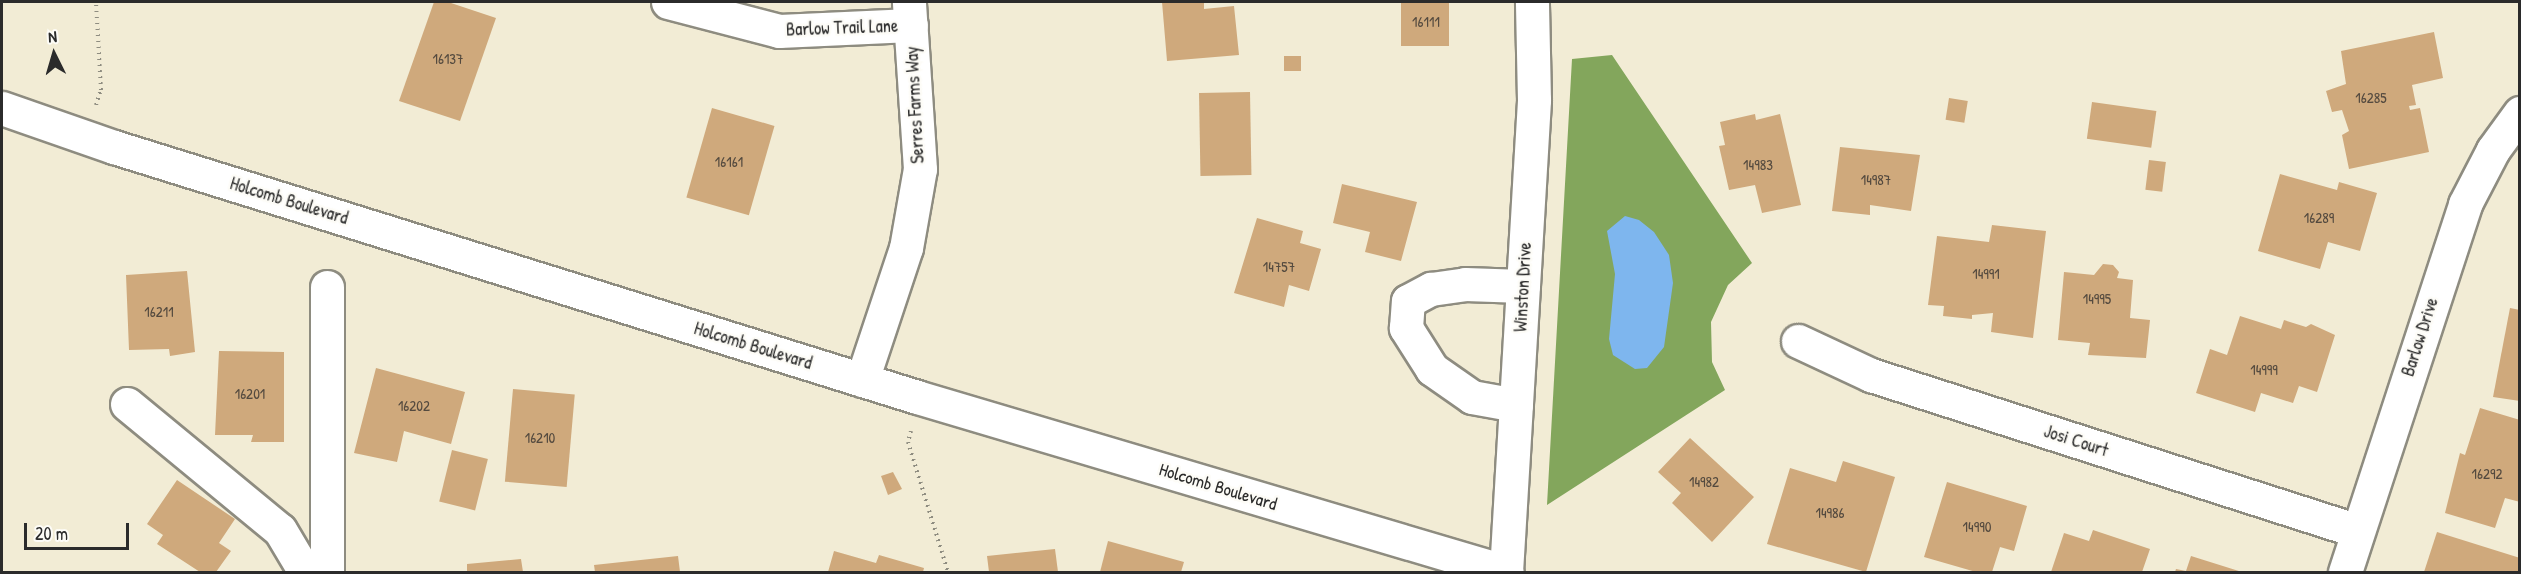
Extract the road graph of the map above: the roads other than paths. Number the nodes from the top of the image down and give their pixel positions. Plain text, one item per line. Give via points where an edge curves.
1 (668, 2) edge
2 (1532, 2) edge
3 (910, 13) edge
4 (2, 108) edge
5 (2520, 112) edge
6 (1523, 286) junction
7 (327, 287) dead end
8 (1798, 341) dead end
9 (862, 380) junction
10 (127, 404) dead end
11 (1516, 405) junction
12 (2358, 531) junction
13 (1506, 572) edge
14 (305, 573) edge
15 (327, 573) edge
16 (2345, 573) edge

1 - 3 street, Barlow Trail Lane via 779,31
2 - 6 street, Winston Drive via 1534,100
3 - 9 street, Serres Farms Way via 920,170 906,248
4 - 9 street, Holcomb Boulevard
5 - 12 street, Barlow Drive via 2493,150 2465,204
6 - 11 street, Winston Drive
6 - 11 street via 1465,284 1431,289 1408,301 1406,328 1432,369 1472,397
7 - 15 street
8 - 12 street, Josi Court via 1871,375
9 - 13 street, Holcomb Boulevard
10 - 14 street via 280,530
11 - 13 street, Winston Drive
12 - 16 street, Barlow Drive

